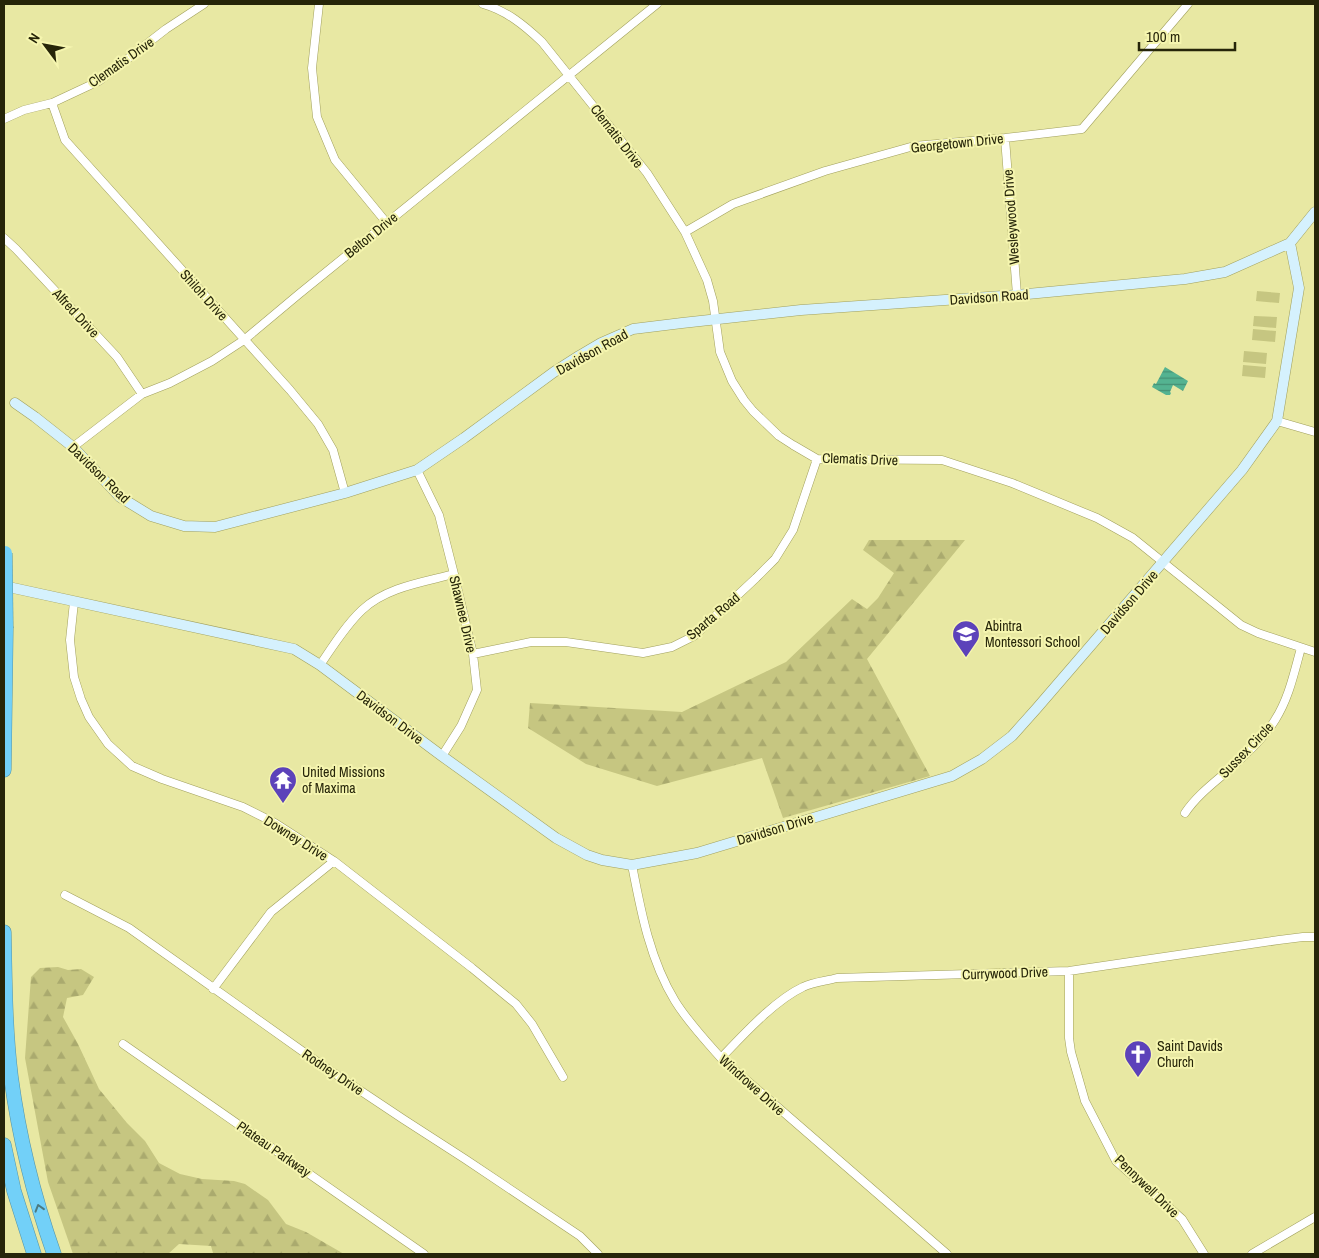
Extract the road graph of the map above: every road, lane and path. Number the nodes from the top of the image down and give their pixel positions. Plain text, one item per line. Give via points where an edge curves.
1 (204, 4) edge
2 (318, 4) edge
3 (483, 4) edge
4 (657, 4) edge
5 (1188, 4) edge
6 (569, 75) junction
7 (52, 103) junction
8 (4, 119) edge
9 (1005, 138) junction
10 (1315, 212) edge
11 (386, 222) junction
12 (685, 232) junction
13 (4, 238) edge
14 (1290, 243) junction
15 (1017, 295) junction
16 (715, 320) junction
17 (244, 340) junction
18 (142, 394) junction
19 (15, 404) dead end
20 (1277, 421) junction
21 (1315, 432) edge
22 (73, 447) junction
23 (817, 458) junction
24 (417, 470) junction
25 (345, 493) junction
26 (4, 550) edge
27 (1164, 563) junction
28 (454, 574) junction
29 (4, 586) edge
30 (74, 602) junction
31 (1301, 648) junction
32 (1315, 652) edge
33 (473, 654) junction
34 (320, 665) junction
35 (442, 756) junction
36 (4, 770) edge
37 (1185, 813) dead end
38 (334, 861) junction
39 (632, 865) junction
40 (65, 895) dead end
41 (4, 932) edge
42 (1315, 938) edge
43 (1069, 971) junction
44 (213, 989) junction
45 (123, 1044) dead end
46 (721, 1058) junction
47 (563, 1077) dead end
48 (4, 1145) edge
49 (1315, 1216) edge
50 (34, 1254) edge
51 (54, 1254) edge
52 (424, 1254) edge
53 (598, 1254) edge
54 (947, 1254) edge
55 (1204, 1254) edge
56 (1252, 1254) edge

1 - 7 street, Clematis Drive via 99,81
2 - 11 street via 312,68 317,116 335,160
3 - 6 street, Clematis Drive via 506,13 525,26
4 - 6 street, Belton Drive
5 - 9 street, Georgetown Drive via 1082,129
6 - 11 street, Belton Drive
6 - 12 street, Clematis Drive via 646,173
7 - 8 street, Clematis Drive
7 - 17 street, Shiloh Drive via 65,140
9 - 12 street, Georgetown Drive via 914,146 835,169 733,204
9 - 15 street, Wesleywood Drive
10 - 14 street, Davidson Road
11 - 17 street, Belton Drive
12 - 16 street, Clematis Drive via 707,280
13 - 18 street, Alfred Drive via 117,357
14 - 15 street, Davidson Road via 1225,272 1185,280
14 - 20 street, Davidson Drive via 1299,288
15 - 16 street, Davidson Road via 801,310
16 - 23 street, Clematis Drive via 720,352 744,400 779,436
16 - 24 street, Davidson Road via 632,329 601,343 554,372
17 - 18 street, Belton Drive via 204,366
17 - 25 street, Shiloh Drive via 318,424 333,450
18 - 22 street, Belton Drive
19 - 22 street, Davidson Road
20 - 21 street
20 - 27 street, Davidson Drive via 1242,470
22 - 25 street, Davidson Road via 120,497 151,516 184,526 215,527
23 - 27 street, Clematis Drive via 942,460 1012,483 1097,518 1133,538
23 - 33 street, Sparta Road via 792,530 775,559 694,636 672,647 643,653 566,642 530,642
24 - 25 street, Davidson Road
24 - 28 street, Shawnee Drive via 439,515
26 - 36 highway, bridge
27 - 31 street, Clematis Drive via 1241,625
27 - 39 street, Davidson Drive via 1012,736 982,759 952,776 860,804 697,853
28 - 33 street, Shawnee Drive
28 - 34 street via 380,597 363,609
29 - 30 street, Davidson Drive
30 - 34 street, Davidson Drive via 294,649
30 - 38 street, Downey Drive via 70,640 74,677 89,717 108,744 132,766 243,807 275,823
31 - 32 street, Clematis Drive
31 - 37 street, Sussex Circle via 1289,691 1275,721 1258,742 1202,792
33 - 35 street, Shawnee Drive via 477,690 461,726
34 - 35 street, Davidson Drive
35 - 39 street, Davidson Drive via 556,838 587,855
38 - 44 street via 271,912
38 - 47 street, Downey Drive via 516,1004 532,1024
39 - 46 street, Windrowe Drive via 642,917 658,967 675,1001
40 - 44 street, Rodney Drive via 129,928
51 -> 41 highway via 24,1154 11,1078 6,1026
42 - 43 street, Currywood Drive via 1279,940
43 - 46 street, Currywood Drive via 837,978 794,991 746,1031
43 - 55 street, Pennywell Drive via 1069,1038 1085,1101 1116,1161 1182,1219
44 - 53 street, Rodney Drive via 580,1236
45 - 52 street, Plateau Parkway
46 - 54 street, Windrowe Drive
48 - 50 highway via 14,1191
49 - 56 street

